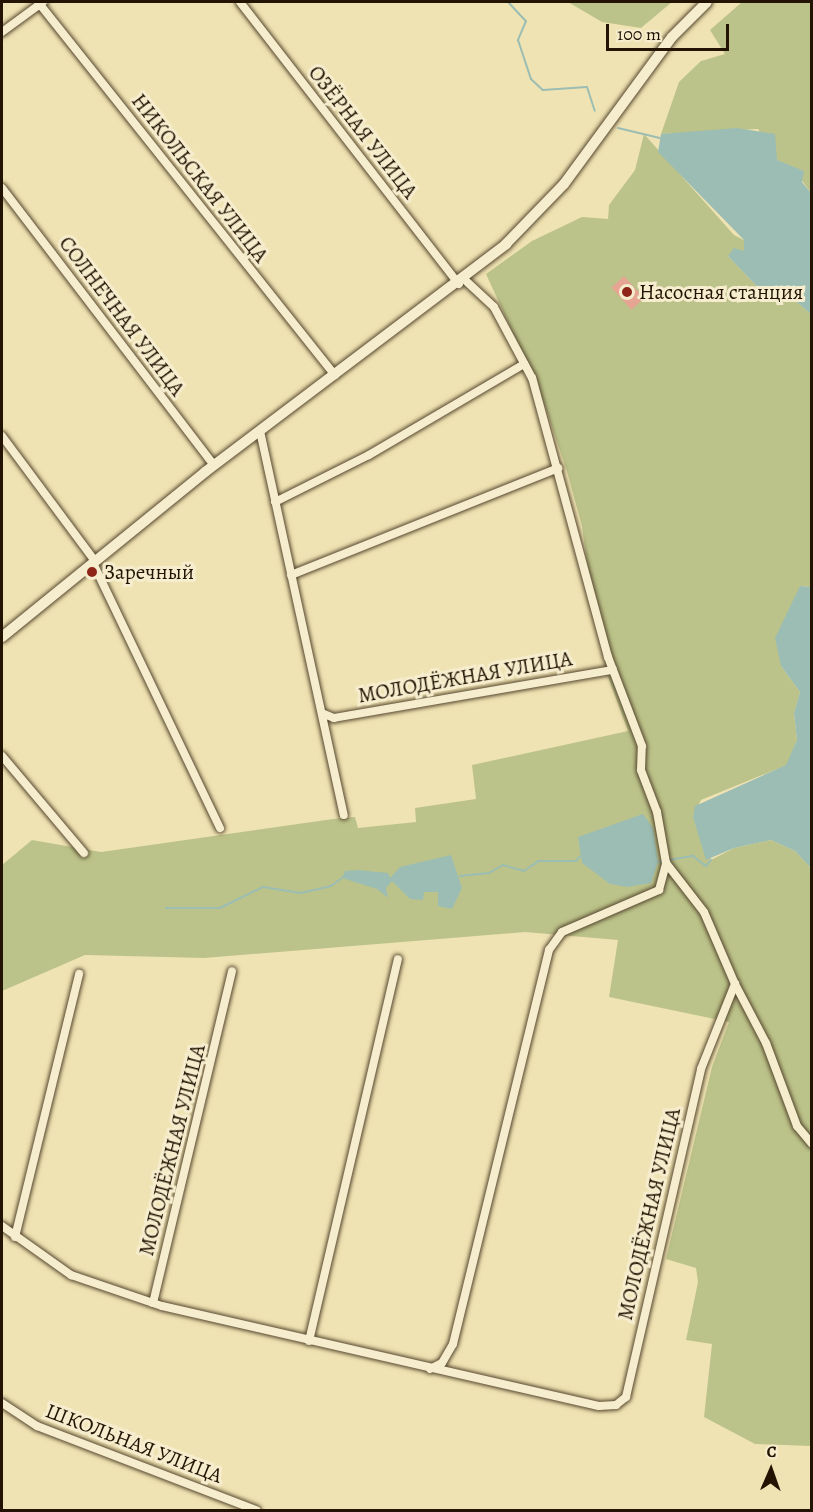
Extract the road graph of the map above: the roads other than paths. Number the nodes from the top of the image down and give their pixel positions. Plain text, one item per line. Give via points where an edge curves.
1 (41, 2) edge
2 (240, 2) edge
3 (707, 2) edge
4 (2, 32) edge
5 (2, 188) edge
6 (462, 282) junction
7 (524, 364) junction
8 (335, 375) junction
9 (260, 431) junction
10 (2, 436) edge
11 (214, 465) junction
12 (558, 468) junction
13 (275, 502) junction
14 (94, 562) junction
15 (291, 575) junction
16 (2, 637) edge
17 (613, 670) junction
18 (324, 714) junction
19 (2, 756) edge
20 (344, 815) dead end
21 (220, 828) dead end
22 (84, 853) dead end
23 (666, 863) junction
24 (398, 959) dead end
25 (232, 970) dead end
26 (79, 974) dead end
27 (735, 984) junction
28 (812, 1144) edge
29 (2, 1226) edge
30 (15, 1237) junction
31 (153, 1303) junction
32 (309, 1341) junction
33 (430, 1370) junction
34 (2, 1402) edge
35 (256, 1510) edge

1 - 4 street
1 - 8 street, НИКОЛЬСКАЯ УЛИЦА
2 - 6 street, ОЗЁРНАЯ УЛИЦА
3 - 6 street via 672,37 564,184
5 - 11 street, СОЛНЕЧНАЯ УЛИЦА
6 - 7 street, ОЗЁРНАЯ УЛИЦА via 494,307
6 - 8 street
7 - 12 street
7 - 13 street via 369,455
8 - 9 street
9 - 11 street
9 - 13 street
10 - 14 street
11 - 14 street
12 - 15 street
12 - 17 street
13 - 15 street
14 - 16 street
14 - 21 street
15 - 18 street
17 - 18 street, МОЛОДЁЖНАЯ УЛИЦА via 334,718
17 - 23 street via 642,746 641,770 657,812
18 - 20 street
19 - 22 street
23 - 27 street via 704,912
23 - 33 street via 659,890 562,932 549,950 453,1344 442,1363
24 - 32 street
25 - 31 street, МОЛОДЁЖНАЯ УЛИЦА
26 - 30 street
27 - 28 street via 766,1043 797,1126
27 - 33 street, МОЛОДЁЖНАЯ УЛИЦА via 701,1069 626,1397 616,1405 599,1406
29 - 30 street, МОЛОДЁЖНАЯ УЛИЦА
30 - 31 street, МОЛОДЁЖНАЯ УЛИЦА via 71,1275
31 - 32 street, МОЛОДЁЖНАЯ УЛИЦА
32 - 33 street, МОЛОДЁЖНАЯ УЛИЦА
34 - 35 street, ШКОЛЬНАЯ УЛИЦА via 37,1426

